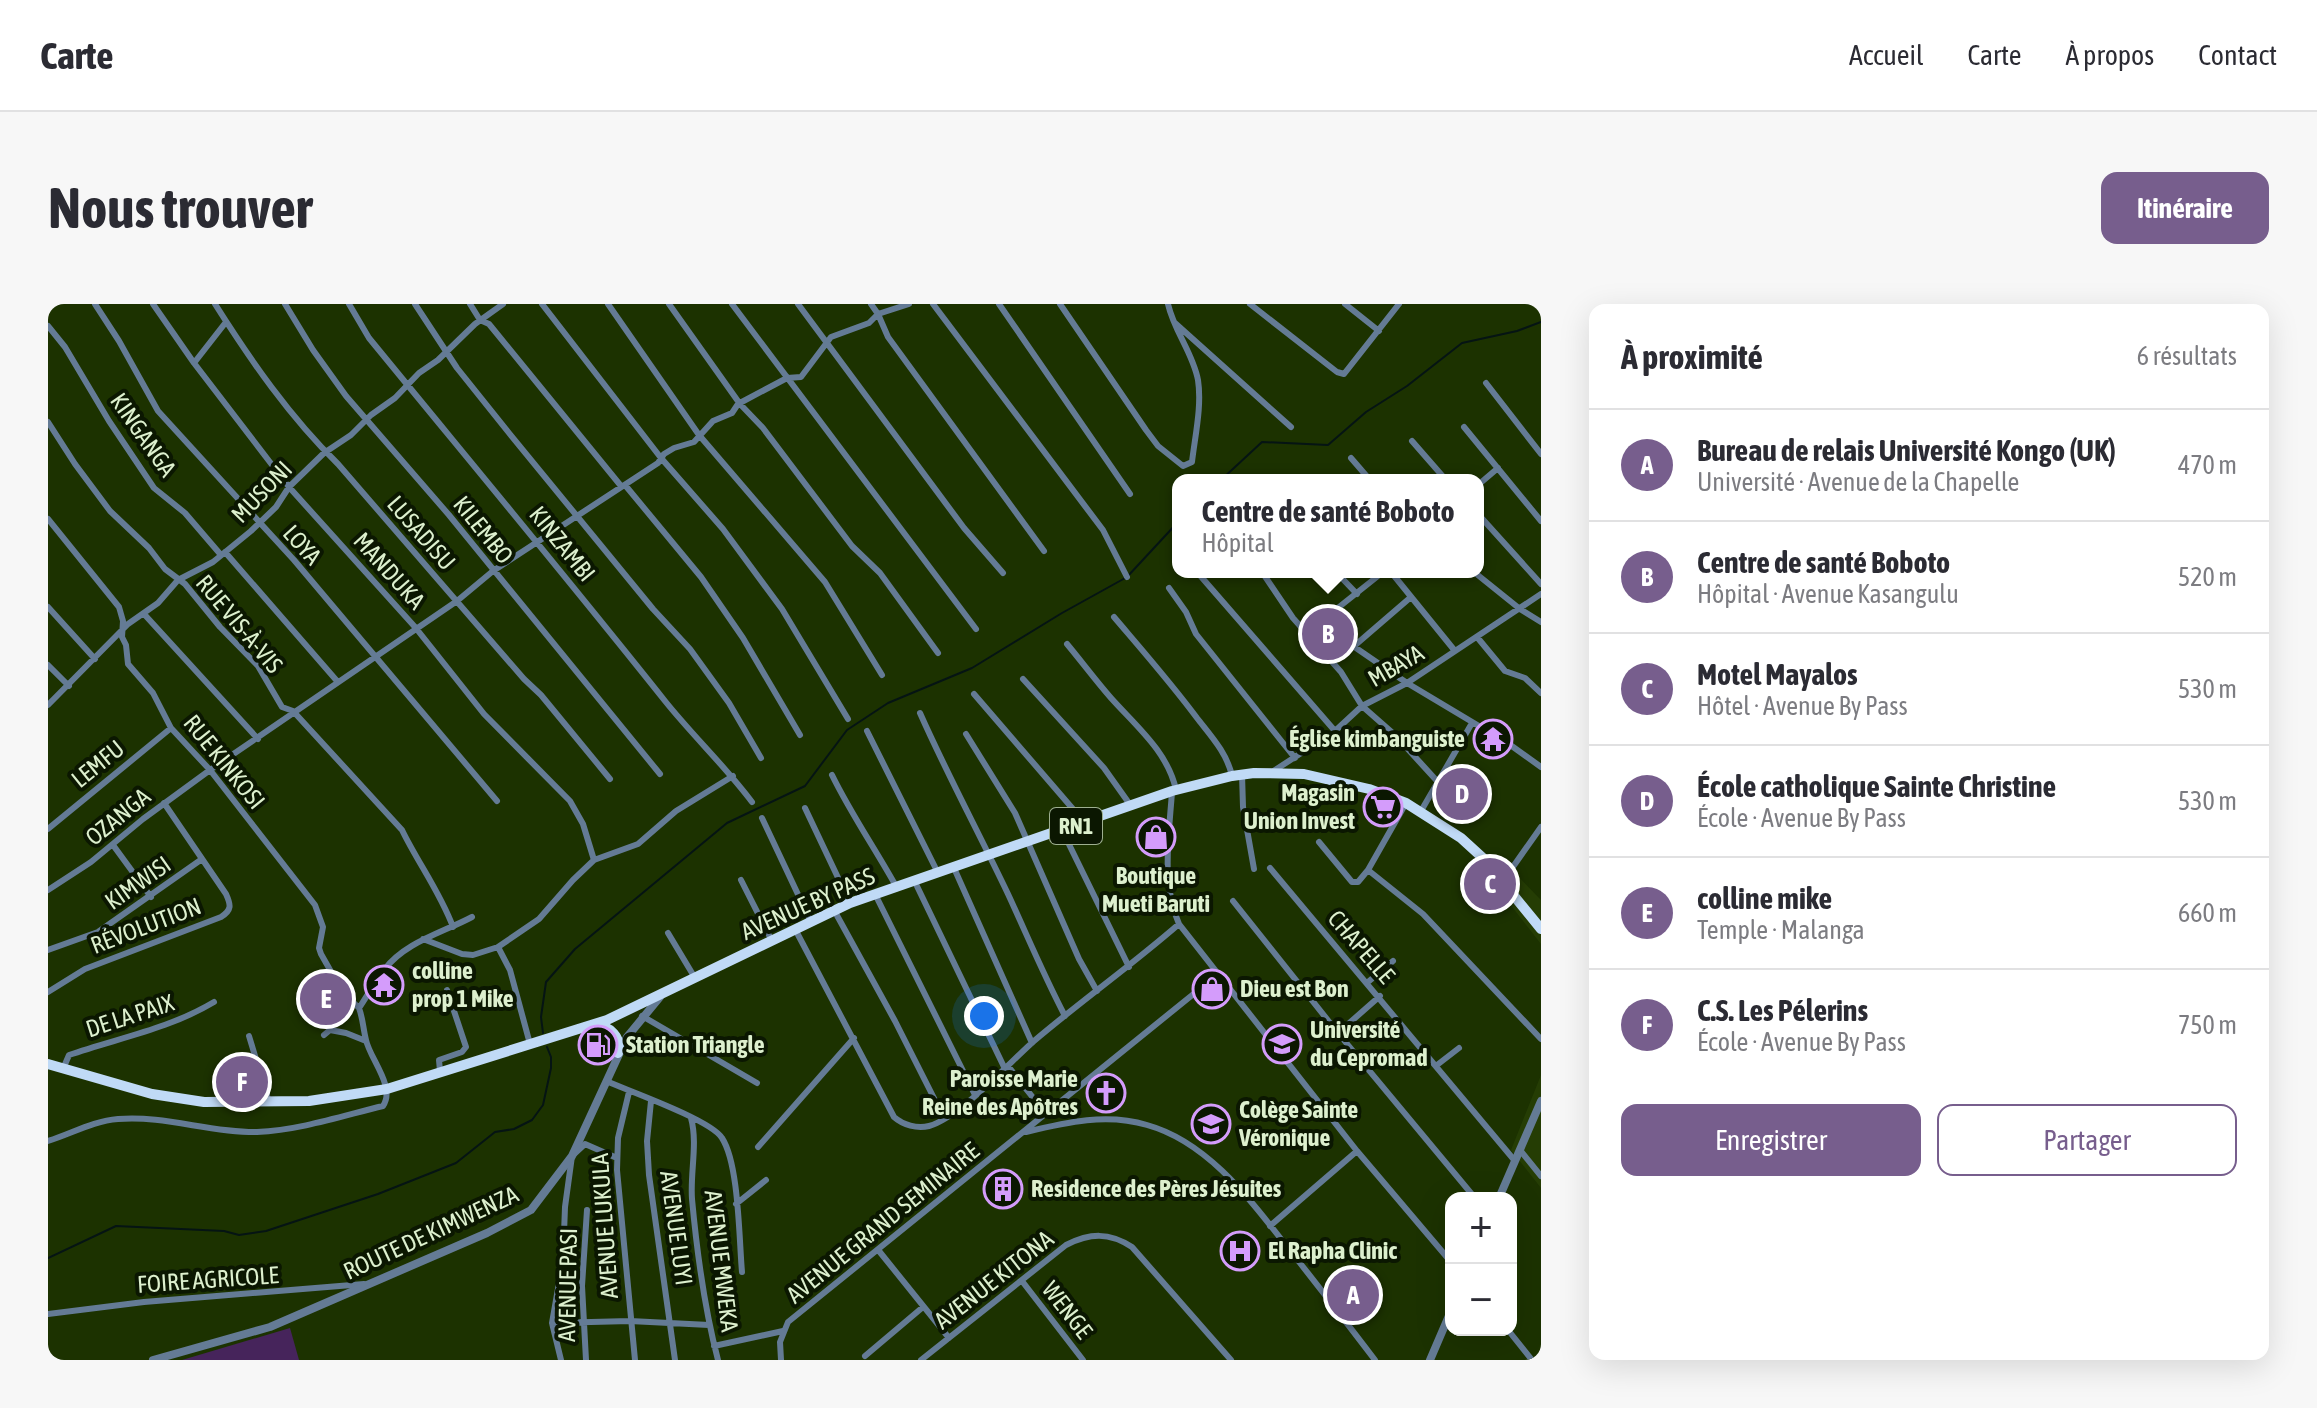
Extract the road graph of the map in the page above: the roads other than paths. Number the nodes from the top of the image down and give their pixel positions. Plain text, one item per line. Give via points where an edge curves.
1 (95, 304) edge
2 (153, 304) edge
3 (215, 304) edge
4 (285, 304) edge
5 (349, 304) edge
6 (415, 304) edge
7 (470, 304) edge
8 (503, 304) edge
9 (542, 304) edge
10 (608, 304) edge
11 (669, 304) edge
12 (732, 304) edge
13 (798, 304) edge
14 (871, 304) edge
15 (909, 304) edge
16 (933, 304) edge
17 (999, 304) edge
18 (1060, 304) edge
19 (1168, 304) edge
20 (1250, 304) edge
21 (1345, 304) edge
22 (1399, 304) edge
23 (878, 314) junction
24 (480, 320) junction
25 (1172, 321) junction
26 (226, 322) junction
27 (48, 326) edge
28 (1379, 331) junction
29 (827, 342) junction
30 (447, 349) junction
31 (194, 363) junction
32 (787, 378) junction
33 (1486, 383) dead end
34 (407, 385) junction
35 (740, 404) junction
36 (366, 420) junction
37 (48, 422) edge
38 (1291, 427) dead end
39 (1464, 427) dead end
40 (699, 435) junction
41 (1412, 441) dead end
42 (324, 453) junction
43 (1541, 454) edge
44 (661, 458) junction
45 (1351, 458) dead end
46 (1498, 468) junction
47 (1365, 474) edge
48 (1441, 474) edge
49 (1484, 480) edge
50 (623, 485) junction
51 (289, 487) junction
52 (1130, 494) dead end
53 (576, 516) junction
54 (48, 519) edge
55 (1484, 521) edge
56 (1541, 521) edge
57 (259, 524) junction
58 (538, 542) junction
59 (1044, 551) dead end
60 (223, 554) junction
61 (493, 571) junction
62 (1003, 573) dead end
63 (1127, 577) dead end
64 (1202, 578) edge
65 (1266, 578) edge
66 (1342, 578) edge
67 (1376, 578) edge
68 (1396, 578) edge
69 (1481, 578) edge
70 (178, 580) junction
71 (1541, 584) edge
72 (1169, 588) dead end
73 (1357, 594) junction
74 (1541, 594) edge
75 (1411, 597) junction
76 (457, 601) junction
77 (48, 607) edge
78 (1520, 609) junction
79 (144, 614) junction
80 (1114, 617) dead end
81 (1541, 622) edge
82 (1321, 624) junction
83 (415, 627) junction
84 (123, 629) junction
85 (976, 629) dead end
86 (1309, 637) junction
87 (1477, 637) junction
88 (1067, 644) dead end
89 (1353, 647) junction
90 (1455, 651) junction
91 (938, 653) dead end
92 (375, 656) junction
93 (95, 659) junction
94 (48, 665) edge
95 (882, 675) dead end
96 (1023, 679) dead end
97 (337, 681) junction
98 (1407, 683) junction
99 (69, 686) junction
100 (1541, 693) edge
101 (974, 694) dead end
102 (48, 705) edge
103 (1362, 706) junction
104 (293, 711) junction
105 (920, 713) dead end
106 (848, 719) dead end
107 (1472, 723) junction
108 (171, 728) junction
109 (867, 731) dead end
110 (1335, 731) junction
111 (966, 734) dead end
112 (800, 735) dead end
113 (258, 739) junction
114 (761, 758) dead end
115 (1295, 758) junction
116 (1541, 767) edge
117 (210, 770) junction
118 (1272, 772) junction
119 (660, 774) dead end
120 (832, 775) dead end
121 (1237, 775) junction
122 (733, 776) junction
123 (610, 779) dead end
124 (1437, 781) junction
125 (1174, 791) junction
126 (497, 801) dead end
127 (752, 802) dead end
128 (164, 803) junction
129 (1406, 803) junction
130 (1131, 806) junction
131 (805, 808) dead end
132 (1421, 811) junction
133 (762, 818) dead end
134 (1085, 823) junction
135 (1541, 827) edge
136 (48, 829) edge
137 (1062, 830) junction
138 (1028, 842) junction
139 (1319, 842) dead end
140 (113, 845) junction
141 (989, 856) junction
142 (202, 859) junction
143 (594, 860) junction
144 (954, 868) junction
145 (1270, 868) dead end
146 (1254, 869) dead end
147 (1368, 870) junction
148 (938, 873) junction
149 (741, 880) dead end
150 (1503, 881) junction
151 (915, 882) junction
152 (897, 888) junction
153 (48, 890) edge
154 (875, 894) junction
155 (151, 897) junction
156 (1233, 901) dead end
157 (850, 903) junction
158 (834, 910) junction
159 (472, 917) dead end
160 (811, 922) junction
161 (1179, 924) junction
162 (453, 927) junction
163 (795, 929) junction
164 (1541, 929) edge
165 (668, 933) dead end
166 (423, 939) junction
167 (772, 941) junction
168 (498, 947) junction
169 (48, 950) edge
170 (1393, 961) dead end
171 (1129, 967) junction
172 (1217, 975) junction
173 (695, 978) junction
174 (1368, 982) junction
175 (447, 990) dead end
176 (1097, 991) junction
177 (48, 992) edge
178 (663, 993) junction
179 (1380, 996) junction
180 (214, 1002) dead end
181 (359, 1008) junction
182 (642, 1016) junction
183 (1065, 1016) junction
184 (588, 1025) junction
185 (1338, 1033) junction
186 (324, 1035) dead end
187 (249, 1036) dead end
188 (854, 1038) junction
189 (1541, 1039) edge
190 (366, 1041) junction
191 (1032, 1043) junction
192 (530, 1044) junction
193 (1459, 1048) dead end
194 (618, 1053) junction
195 (48, 1064) edge
196 (1437, 1065) junction
197 (1006, 1068) junction
198 (63, 1069) junction
199 (440, 1071) junction
200 (606, 1081) junction
201 (757, 1083) dead end
202 (387, 1089) junction
203 (629, 1092) junction
204 (975, 1095) junction
205 (651, 1101) junction
206 (1541, 1101) edge
207 (269, 1102) junction
208 (1046, 1114) junction
209 (691, 1118) junction
210 (944, 1118) junction
211 (1023, 1132) junction
212 (48, 1141) edge
213 (758, 1147) dead end
214 (1520, 1150) junction
215 (1357, 1151) junction
216 (572, 1156) junction
217 (617, 1158) junction
218 (1515, 1161) junction
219 (1541, 1176) edge
220 (766, 1180) dead end
221 (1470, 1192) edge
222 (1502, 1192) edge
223 (736, 1204) junction
224 (587, 1210) dead end
225 (1270, 1226) junction
226 (879, 1251) junction
227 (1445, 1255) edge
228 (742, 1272) dead end
229 (1022, 1281) junction
230 (372, 1283) junction
231 (923, 1307) junction
232 (48, 1314) edge
233 (630, 1321) junction
234 (552, 1323) junction
235 (672, 1323) junction
236 (583, 1324) junction
237 (709, 1325) junction
238 (1445, 1325) edge
239 (783, 1331) junction
240 (1513, 1336) edge
241 (949, 1338) junction
242 (714, 1346) junction
243 (865, 1356) dead end
244 (153, 1360) edge
245 (561, 1360) edge
246 (586, 1360) edge
247 (635, 1360) edge
248 (675, 1360) edge
249 (718, 1360) edge
250 (781, 1360) edge
251 (921, 1360) edge
252 (1083, 1360) edge
253 (1231, 1360) edge
254 (1375, 1360) edge
255 (1430, 1360) edge
256 (1532, 1360) edge

1 - 57 street, LOYA via 158,411
2 - 31 street, MANDUKA
3 - 26 street, LUSADISU
4 - 36 street, KILEMBO
5 - 34 street, KINZAMBI
6 - 30 street
7 - 24 street
8 - 24 street, MUSONI
9 - 44 street
10 - 40 street
11 - 35 street
12 - 32 street
13 - 29 street
14 - 23 street
15 - 23 street
16 - 63 street via 1103,530
17 - 52 street
18 - 25 street via 1158,446 1183,466 1192,462 1198,379
19 - 25 street
20 - 28 street via 1340,374 1347,373
21 - 28 street
22 - 28 street
23 - 29 street
23 - 59 street via 888,337
24 - 30 street, MUSONI
24 - 50 street via 489,324
25 - 38 street
26 - 31 street
26 - 42 street, LUSADISU
27 - 60 street, KINGANGA via 154,488
29 - 32 street, OZANGA via 801,377
29 - 62 street
30 - 34 street, MUSONI
30 - 53 street
31 - 51 street, MANDUKA
32 - 35 street, OZANGA
32 - 85 street
33 - 43 street
34 - 36 street, MUSONI
34 - 58 street, KINZAMBI
35 - 40 street, OZANGA
35 - 91 street via 852,546 880,573
36 - 42 street, MUSONI
36 - 61 street, KILEMBO
37 - 70 street, RUE VIS-À-VIS via 110,511
39 - 46 street
40 - 44 street, OZANGA
40 - 95 street via 825,582
41 - 48 street
42 - 51 street, MUSONI
42 - 76 street, LUSADISU
44 - 50 street, OZANGA
44 - 106 street via 782,609
45 - 47 street
46 - 49 street
46 - 56 street
50 - 53 street, OZANGA
50 - 112 street via 701,577
51 - 57 street, MUSONI
51 - 83 street, MANDUKA
53 - 58 street, OZANGA
53 - 114 street via 690,649
54 - 84 street, RUE KINKOSI via 119,607
55 - 71 street
57 - 60 street, MUSONI
57 - 92 street, LOYA
58 - 61 street, OZANGA
58 - 122 street, KINZAMBI via 692,735
60 - 70 street, MUSONI
60 - 97 street, KINGANGA
61 - 76 street, OZANGA
61 - 119 street, KILEMBO
64 - 110 street
65 - 86 street
66 - 73 street
67 - 73 street
68 - 75 street
69 - 78 street
70 - 79 street, MUSONI
70 - 104 street, RUE VIS-À-VIS via 252,659 282,707
72 - 115 street via 1196,634
73 - 82 street
74 - 78 street, MBAYA
75 - 89 street
75 - 90 street
76 - 83 street, OZANGA
76 - 123 street, LUSADISU
77 - 93 street
78 - 81 street
78 - 87 street, MBAYA
79 - 84 street, MUSONI
79 - 113 street
80 - 121 street
82 - 86 street
82 - 89 street
83 - 92 street, OZANGA
83 - 143 street, MANDUKA via 484,714 570,801
84 - 93 street, MUSONI
84 - 108 street, RUE KINKOSI via 128,664 153,693
86 - 103 street via 1341,672
87 - 90 street, MBAYA
87 - 100 street via 1505,671 1525,678
88 - 125 street via 1156,747
89 - 98 street
90 - 98 street, MBAYA
92 - 97 street, OZANGA
92 - 126 street, LOYA
93 - 99 street, MUSONI
94 - 99 street
96 - 130 street via 1104,768
97 - 104 street, OZANGA
98 - 103 street, MBAYA
98 - 107 street
99 - 102 street, MUSONI
101 - 134 street
103 - 110 street, MBAYA
103 - 124 street
104 - 113 street, OZANGA
104 - 162 street, RUE VIS-À-VIS via 402,830
105 - 141 street
107 - 116 street
107 - 124 street
108 - 117 street, RUE KINKOSI
108 - 136 street, LEMFU
109 - 148 street
110 - 115 street, MBAYA
111 - 138 street
113 - 117 street, OZANGA
115 - 118 street, MBAYA
117 - 128 street, OZANGA
117 - 181 street, RUE KINKOSI via 315,905 323,927 319,948 325,963
118 - 121 highway, AVENUE BY PASS / RN1
118 - 129 highway, AVENUE BY PASS / RN1 via 1369,789
120 - 152 street
121 - 125 highway, AVENUE BY PASS / RN1
121 - 146 street
122 - 127 street, KINZAMBI
122 - 143 street via 676,811 638,844
124 - 132 street
125 - 130 highway, AVENUE BY PASS / RN1
125 - 161 street via 1168,887
128 - 140 street, OZANGA
128 - 142 street, RÉVOLUTION
129 - 132 highway, AVENUE BY PASS / RN1
129 - 147 street
130 - 134 highway, AVENUE BY PASS / RN1
131 - 157 street
132 - 150 highway, AVENUE BY PASS / RN1 via 1461,838
133 - 160 street
134 - 137 highway, AVENUE BY PASS / RN1
135 - 150 street
137 - 138 highway, AVENUE BY PASS / RN1
137 - 171 street
138 - 141 highway, AVENUE BY PASS / RN1
138 - 176 street
139 - 147 street via 1352,882
140 - 153 street, OZANGA
140 - 155 street
141 - 144 highway, AVENUE BY PASS / RN1
141 - 183 street
142 - 155 street, KIMWISI
142 - 177 street, RÉVOLUTION via 226,894 230,905 225,915 85,969
143 - 168 street via 539,919
144 - 148 highway, AVENUE BY PASS / RN1
144 - 191 street
145 - 174 street, CHAPELLE
147 - 189 street via 1423,914
148 - 151 highway, AVENUE BY PASS / RN1
149 - 167 street
150 - 164 highway, AVENUE BY PASS / RN1
151 - 152 highway, AVENUE BY PASS / RN1
151 - 197 street
152 - 154 highway, AVENUE BY PASS / RN1
154 - 157 highway, AVENUE BY PASS / RN1
154 - 204 street
155 - 169 street, KIMWISI via 98,932
156 - 185 street
157 - 158 highway, AVENUE BY PASS / RN1
158 - 160 highway, AVENUE BY PASS / RN1
158 - 210 street
159 - 162 street
160 - 163 highway, AVENUE BY PASS / RN1
161 - 171 street
161 - 172 street
162 - 166 street
163 - 167 highway, AVENUE BY PASS / RN1
163 - 188 street
165 - 173 street
166 - 168 street via 462,954
166 - 181 street via 384,969
167 - 173 highway, AVENUE BY PASS / RN1
168 - 192 street via 510,970
170 - 174 street
171 - 176 street
172 - 208 street, AVENUE GRAND SEMINAIRE
172 - 215 street
173 - 178 highway, AVENUE BY PASS / RN1
174 - 179 street, CHAPELLE
175 - 199 street via 466,1047 439,1060
176 - 183 street
178 - 182 street, ROUTE DE KIMWENZA
178 - 184 highway, AVENUE BY PASS / RN1
179 - 185 street
179 - 196 street, CHAPELLE
180 - 198 street, DE LA PAIX via 160,1028 69,1055
181 - 190 street
182 - 194 street, ROUTE DE KIMWENZA
182 - 201 street
183 - 191 street
184 - 192 highway, AVENUE BY PASS / RN1
184 - 194 highway via 610,1030 619,1040
185 - 221 street
186 - 190 street via 338,1031
187 - 207 street
188 - 210 street via 894,1117 924,1127
188 - 213 street
190 - 202 street
191 - 197 street
192 - 199 highway, AVENUE BY PASS / RN1
193 - 196 street
194 - 200 street, ROUTE DE KIMWENZA
195 - 198 highway, AVENUE BY PASS / RN1
196 - 218 street, CHAPELLE
197 - 204 street
197 - 208 street
198 - 207 highway, AVENUE BY PASS / RN1 via 172,1098
199 - 202 highway, AVENUE BY PASS / RN1
200 - 203 street
200 - 216 street, ROUTE DE KIMWENZA
202 - 207 highway, AVENUE BY PASS / RN1
202 - 212 street via 383,1106 309,1125 240,1132 119,1119
203 - 205 street
203 - 217 street, AVENUE LUKULA
204 - 210 street
205 - 209 street
205 - 235 street, AVENUE LUYI via 649,1175
206 - 214 street
208 - 211 street, AVENUE GRAND SEMINAIRE
209 - 223 street via 722,1138
209 - 237 street, AVENUE MWEKA via 692,1195
211 - 225 street via 1081,1119 1145,1124 1170,1133 1209,1160
211 - 226 street, AVENUE GRAND SEMINAIRE
214 - 218 street
214 - 219 street
215 - 225 street
215 - 227 street
216 - 217 street via 585,1144
216 - 230 street, ROUTE DE KIMWENZA via 537,1204 514,1221
216 - 234 street
217 - 233 street, AVENUE LUKULA
218 - 222 street
220 - 223 street
223 - 228 street
224 - 236 street, AVENUE PASI
225 - 254 street
226 - 231 street
226 - 239 street, AVENUE GRAND SEMINAIRE
229 - 241 street, AVENUE KITONA
229 - 252 street, WENGE
229 - 253 street, AVENUE KITONA via 1078,1239 1104,1234 1118,1238 1132,1247
230 - 232 street, FOIRE AGRICOLE
230 - 244 street, ROUTE DE KIMWENZA via 270,1327
231 - 241 street
231 - 243 street
233 - 235 street
233 - 236 street
233 - 247 street, AVENUE LUKULA
234 - 236 street
234 - 245 street
235 - 237 street
235 - 248 street, AVENUE LUYI
236 - 246 street, AVENUE PASI
237 - 242 street, AVENUE MWEKA
238 - 255 street
239 - 242 street
239 - 250 street, AVENUE GRAND SEMINAIRE
240 - 256 street
241 - 251 street, AVENUE KITONA
242 - 249 street, AVENUE MWEKA

